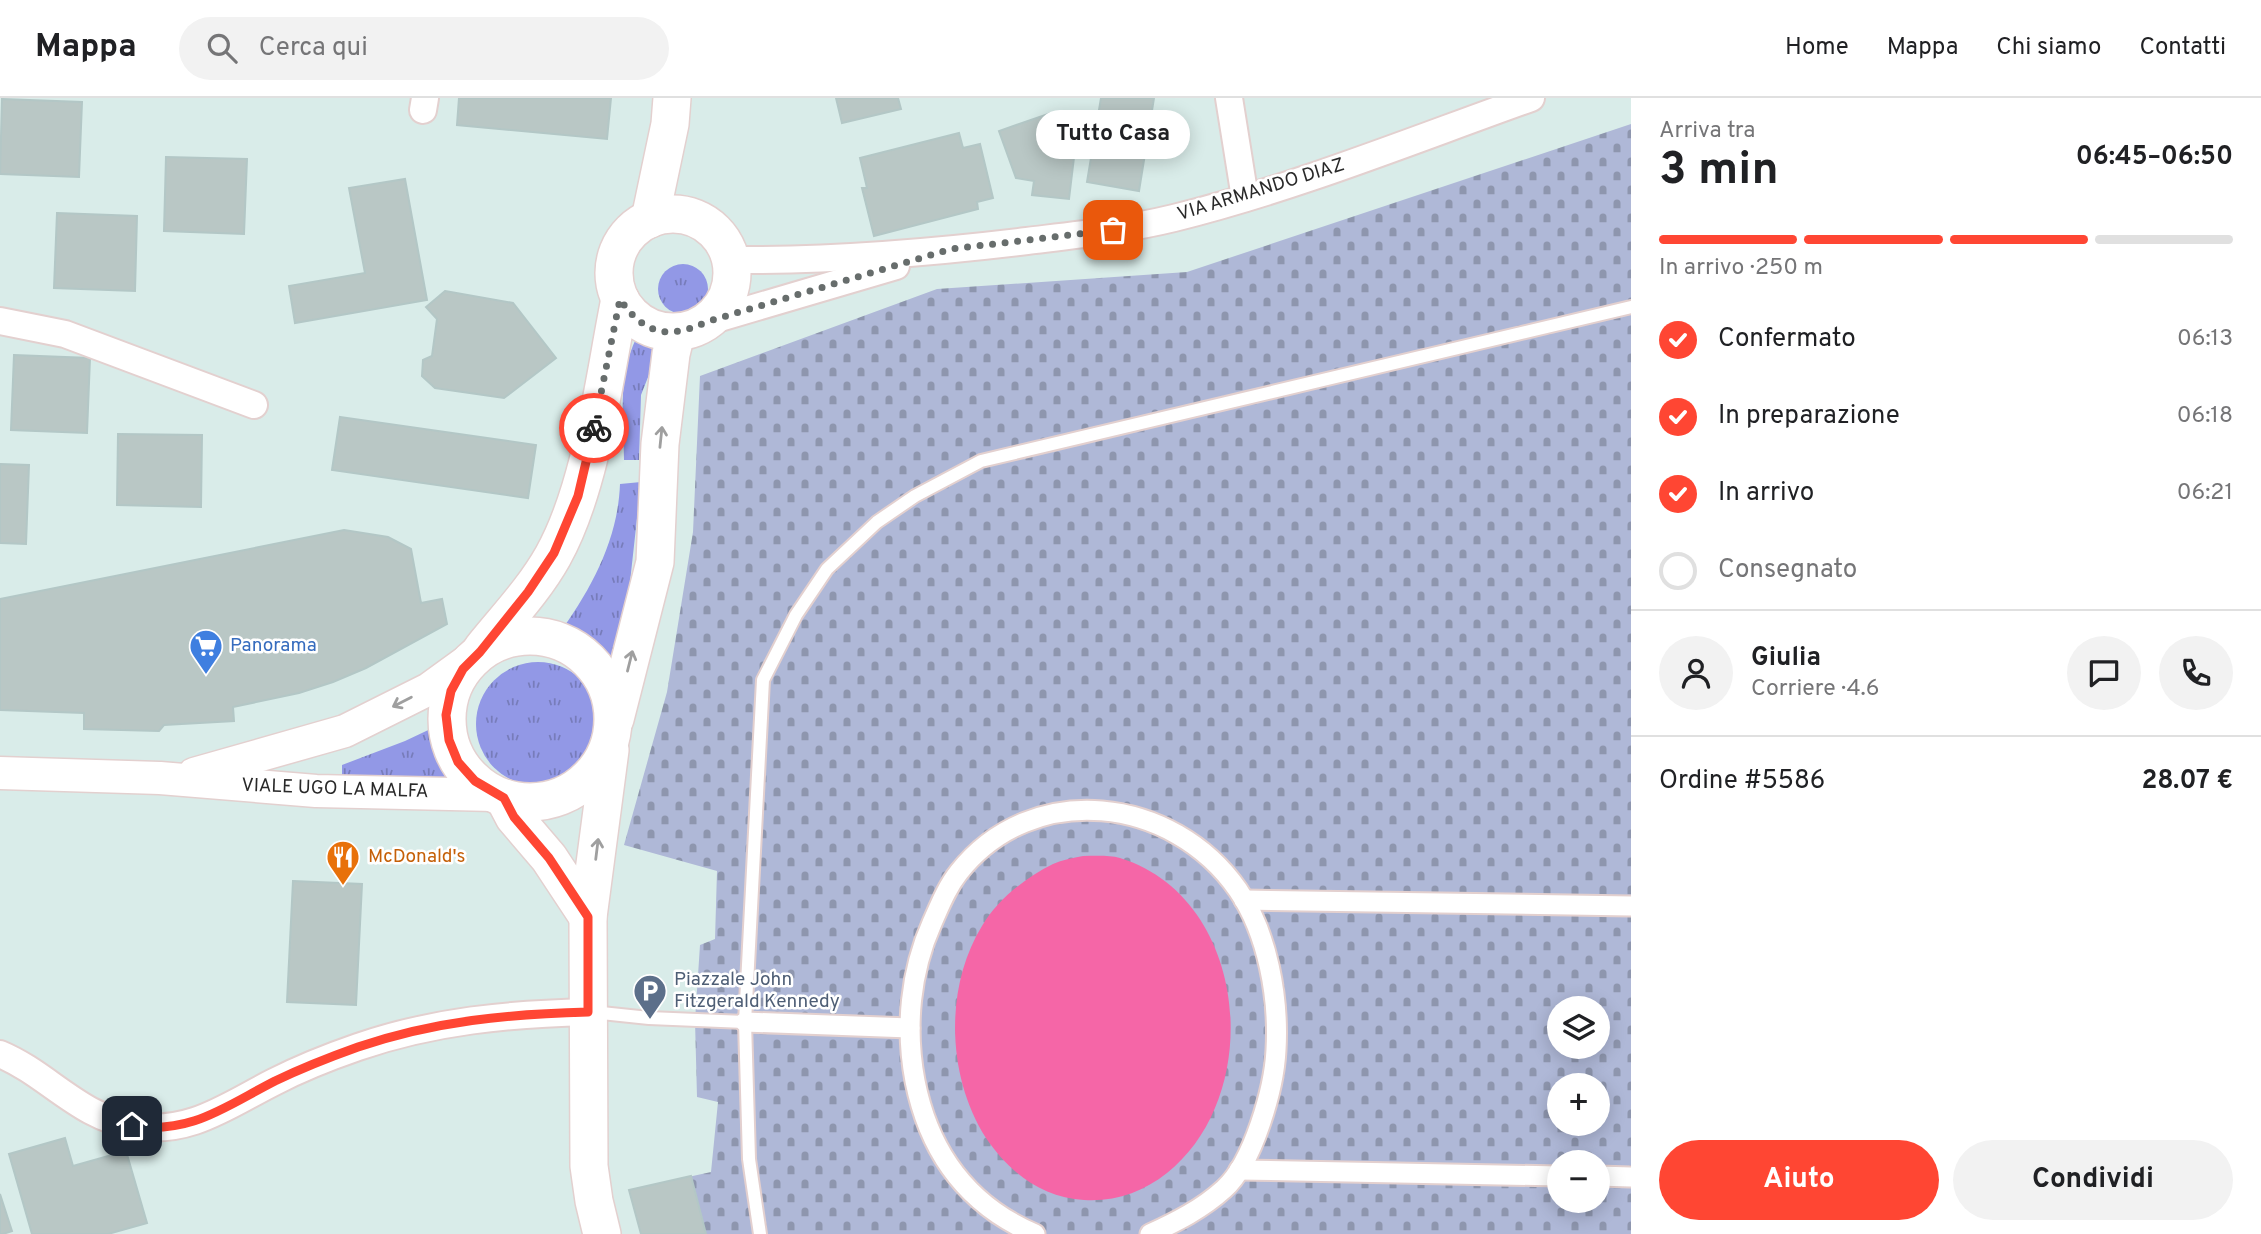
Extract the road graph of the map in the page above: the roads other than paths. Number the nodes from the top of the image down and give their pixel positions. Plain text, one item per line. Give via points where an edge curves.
1 (1229, 98) edge
2 (1531, 98) edge
3 (671, 111) edge
4 (1245, 198) junction
5 (650, 219) junction
6 (694, 219) junction
7 (951, 249) junction
8 (730, 260) junction
9 (620, 299) junction
10 (1631, 307) edge
11 (0, 321) edge
12 (691, 327) junction
13 (254, 405) dead end
14 (480, 652) junction
15 (612, 733) junction
16 (0, 773) edge
17 (174, 780) junction
18 (500, 796) junction
19 (1244, 900) junction
20 (1631, 906) edge
21 (588, 917) junction
22 (588, 1012) junction
23 (745, 1022) junction
24 (910, 1028) junction
25 (0, 1054) edge
26 (1239, 1170) junction
27 (1547, 1175) edge
28 (1610, 1176) edge
29 (1631, 1177) edge
30 (602, 1234) edge
31 (760, 1234) edge
32 (1035, 1234) edge
33 (1150, 1234) edge

1 - 4 street
2 - 4 street, VIA ARMANDO DIAZ
3 - 5 main road
3 - 6 main road
4 - 7 street, VIA ARMANDO DIAZ via 1113,230
5 - 6 main road via 684,215
5 - 9 main road via 634,229 615,262 614,281
6 - 8 main road via 714,230
7 - 8 street, VIA ARMANDO DIAZ
7 - 12 street
8 - 12 main road via 732,277 719,310
9 - 12 main road via 641,323 656,330
9 - 14 main road via 587,462 565,531 538,579
10 - 23 lane via 981,461 877,522 827,569 796,615 763,680
11 - 13 street via 65,334
15 -> 12 main road via 655,562 660,444 671,354
14 - 15 main road via 501,640 525,635 549,637 571,646 604,680 612,704
14 -> 17 street, VIALE UGO LA MALFA via 429,689 345,731
14 - 18 main road via 451,691 446,715 449,740 458,762 475,781
15 - 18 main road via 603,760 571,791 527,802
21 -> 15 main road
16 - 17 street, VIALE UGO LA MALFA
17 - 18 street, VIALE UGO LA MALFA via 316,791
18 - 21 main road
19 - 20 street
19 - 24 street via 1220,867 1155,822 1118,812 1080,809 1024,823 980,850 949,885 919,957
19 - 26 street via 1269,970 1276,1052 1262,1118
21 - 22 main road
22 - 23 lane
22 - 25 street via 485,1017 399,1035 302,1069 204,1119 163,1128 132,1126 98,1115
22 - 30 main road via 589,1166
23 - 24 street
23 - 31 lane via 749,1159
24 - 32 street via 918,1094 940,1153 971,1192
26 - 27 street
26 - 33 street via 1199,1208
28 - 29 street

